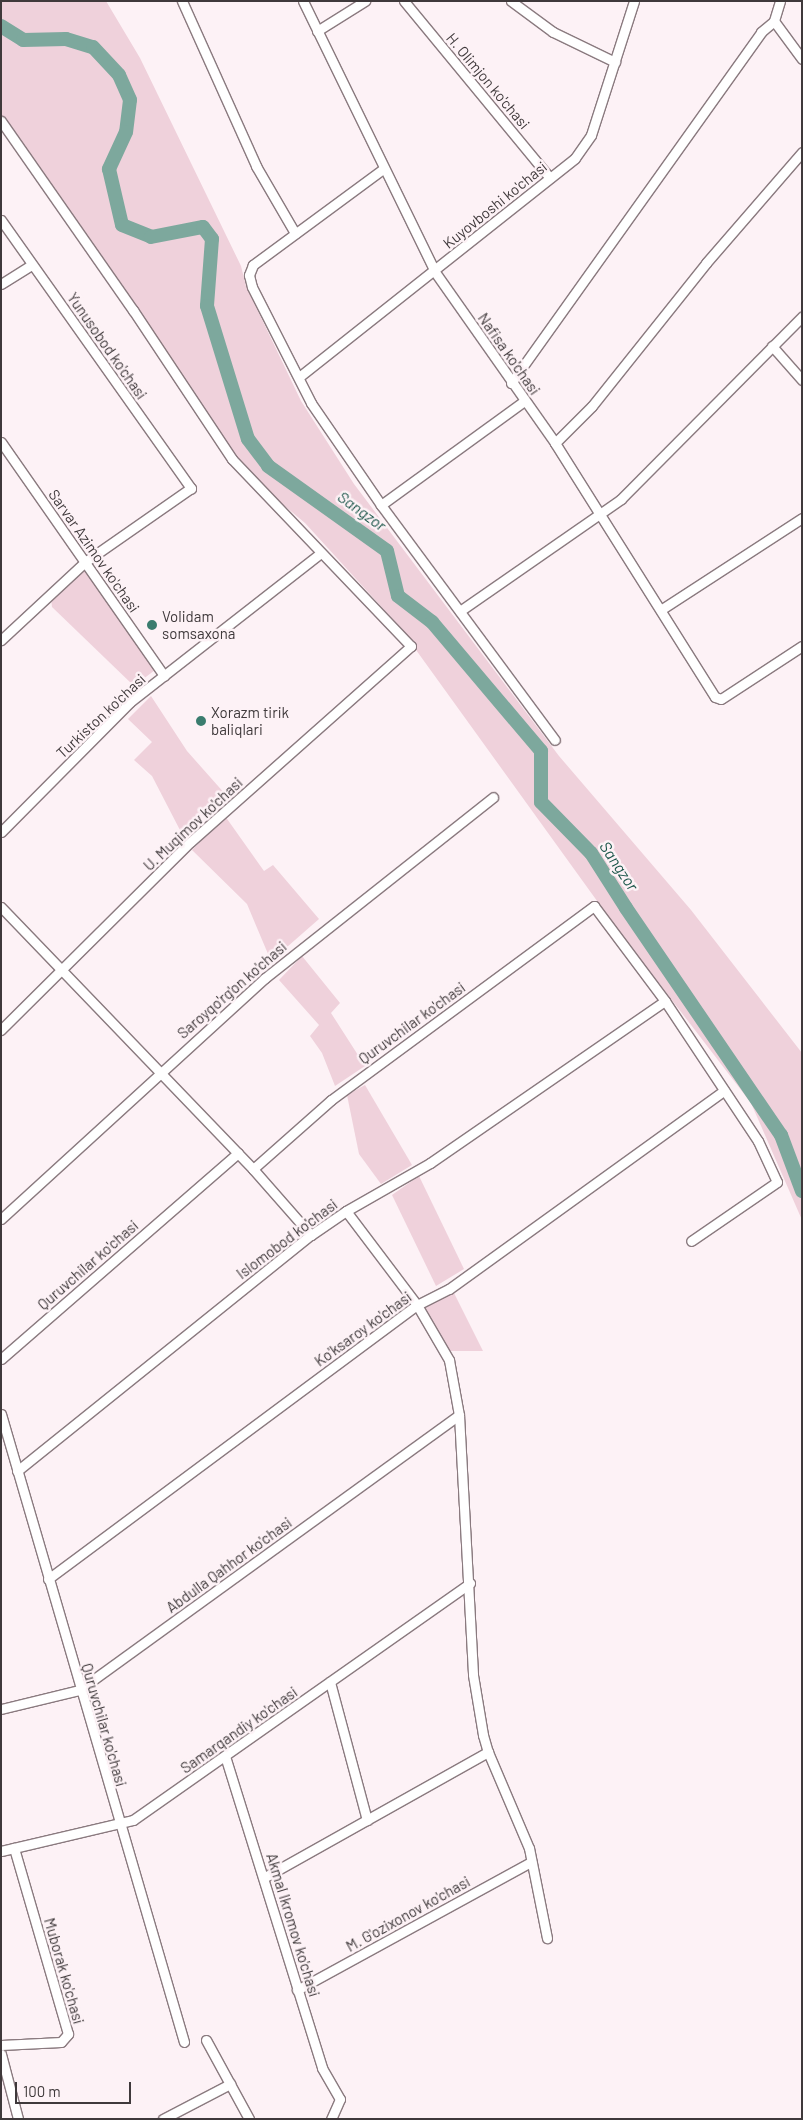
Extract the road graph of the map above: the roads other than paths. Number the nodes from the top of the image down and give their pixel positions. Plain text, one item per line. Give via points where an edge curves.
1 (182, 1) edge
2 (303, 1) edge
3 (365, 1) edge
4 (404, 1) edge
5 (511, 1) edge
6 (634, 1) edge
7 (780, 1) edge
8 (774, 21) junction
9 (317, 32) junction
10 (802, 59) edge
11 (615, 62) junction
12 (1, 121) edge
13 (802, 152) edge
14 (383, 170) junction
15 (550, 178) junction
16 (1, 220) edge
17 (295, 233) junction
18 (32, 265) junction
19 (435, 272) junction
20 (1, 284) edge
21 (802, 317) edge
22 (772, 346) junction
23 (299, 378) junction
24 (802, 380) edge
25 (511, 383) junction
26 (524, 401) junction
27 (1, 442) edge
28 (555, 443) junction
29 (381, 505) junction
30 (598, 514) junction
31 (802, 518) edge
32 (321, 553) junction
33 (85, 562) junction
34 (662, 609) junction
35 (460, 611) junction
36 (1, 640) edge
37 (802, 646) edge
38 (164, 676) junction
39 (555, 740) dead end
40 (493, 797) dead end
41 (1, 832) edge
42 (1, 907) edge
43 (62, 970) junction
44 (665, 1001) junction
45 (1, 1030) edge
46 (160, 1071) junction
47 (724, 1091) junction
48 (238, 1153) junction
49 (253, 1169) junction
50 (346, 1211) junction
51 (1, 1219) edge
52 (311, 1235) junction
53 (691, 1241) dead end
54 (417, 1305) junction
55 (1, 1359) edge
56 (1, 1414) edge
57 (459, 1415) junction
58 (17, 1471) junction
59 (48, 1579) junction
60 (470, 1583) junction
61 (330, 1682) junction
62 (79, 1690) junction
63 (1, 1709) edge
64 (488, 1752) junction
65 (225, 1756) junction
66 (367, 1820) junction
67 (119, 1824) junction
68 (14, 1848) junction
69 (1, 1851) edge
70 (531, 1862) junction
71 (265, 1877) junction
72 (547, 1938) dead end
73 (297, 1990) junction
74 (206, 2040) dead end
75 (184, 2042) dead end
76 (1, 2045) edge
77 (1, 2054) edge
78 (230, 2084) junction
79 (18, 2119) edge
80 (164, 2119) edge
81 (249, 2119) edge
82 (332, 2119) edge

1 - 17 street via 256,166
2 - 9 street, Nafisa ko'chasi
3 - 9 street
4 - 15 street, H. Olimjon ko'chasi
5 - 11 street via 553,32
6 - 11 street, Kuyovboshi ko'chasi
7 - 8 street
8 - 10 street
8 - 25 street via 761,32
9 - 14 street, Nafisa ko'chasi
11 - 15 street, Kuyovboshi ko'chasi via 591,134 575,158
12 - 32 street via 232,459
13 - 28 street via 706,263 592,406
14 - 17 street
14 - 19 street, Nafisa ko'chasi
15 - 19 street, Kuyovboshi ko'chasi
16 - 18 street, Yunusobod ko'chasi
17 - 23 street via 253,265 249,275
18 - 20 street
18 - 33 street, Yunusobod ko'chasi via 191,488
19 - 23 street, Kuyovboshi ko'chasi
19 - 25 street, Nafisa ko'chasi
21 - 22 street
22 - 24 street
22 - 30 street via 621,499
23 - 29 street via 311,403
25 - 26 street, Nafisa ko'chasi
26 - 28 street, Nafisa ko'chasi
26 - 29 street
27 - 33 street, Sarvar Azimov ko'chasi
28 - 30 street, Nafisa ko'chasi
29 - 35 street
30 - 34 street, Nafisa ko'chasi
30 - 35 street
31 - 34 street
32 - 38 street, Turkiston ko'chasi
32 - 43 street, U. Muqimov ko'chasi via 411,646 190,842
33 - 36 street
33 - 38 street, Sarvar Azimov ko'chasi
34 - 37 street, Nafisa ko'chasi via 715,697 721,699
35 - 39 street
38 - 41 street, Turkiston ko'chasi via 130,702
40 - 46 street, Saroyqo'rg'on ko'chasi via 265,978
42 - 43 street
43 - 45 street, U. Muqimov ko'chasi
43 - 46 street
44 - 47 street
44 - 49 street, Quruvchilar ko'chasi via 594,906 331,1100
44 - 50 street, Islomobod ko'chasi via 430,1163
46 - 48 street
46 - 51 street, Saroyqo'rg'on ko'chasi
47 - 53 street via 758,1141 777,1182
47 - 54 street, Ko'ksaroy ko'chasi via 449,1290
48 - 49 street
48 - 55 street, Quruvchilar ko'chasi
49 - 52 street
50 - 52 street, Islomobod ko'chasi
50 - 54 street
52 - 58 street, Islomobod ko'chasi
54 - 57 street via 449,1360
54 - 59 street, Ko'ksaroy ko'chasi
56 - 58 street, Quruvchilar ko'chasi
57 - 60 street
57 - 62 street, Abdulla Qahhor ko'chasi
58 - 59 street, Quruvchilar ko'chasi
59 - 62 street, Quruvchilar ko'chasi
60 - 61 street, Samarqandiy ko'chasi
60 - 64 street via 473,1675
61 - 65 street, Samarqandiy ko'chasi
61 - 66 street
62 - 63 street, Abdulla Qahhor ko'chasi
62 - 67 street, Quruvchilar ko'chasi
64 - 66 street
64 - 70 street via 529,1848
65 - 67 street, Samarqandiy ko'chasi via 133,1820
65 - 71 street, Akmal Ikromov ko'chasi
66 - 71 street
67 - 68 street, Samarqandiy ko'chasi
67 - 75 street, Quruvchilar ko'chasi
68 - 69 street, Samarqandiy ko'chasi
68 - 76 street, Muborak ko'chasi via 68,2034 61,2042
70 - 72 street
70 - 73 street, M. G'ozixonov ko'chasi
71 - 73 street, Akmal Ikromov ko'chasi
73 - 82 street, Akmal Ikromov ko'chasi via 322,2068 340,2099
74 - 78 street
77 - 79 street
78 - 80 street
78 - 81 street

